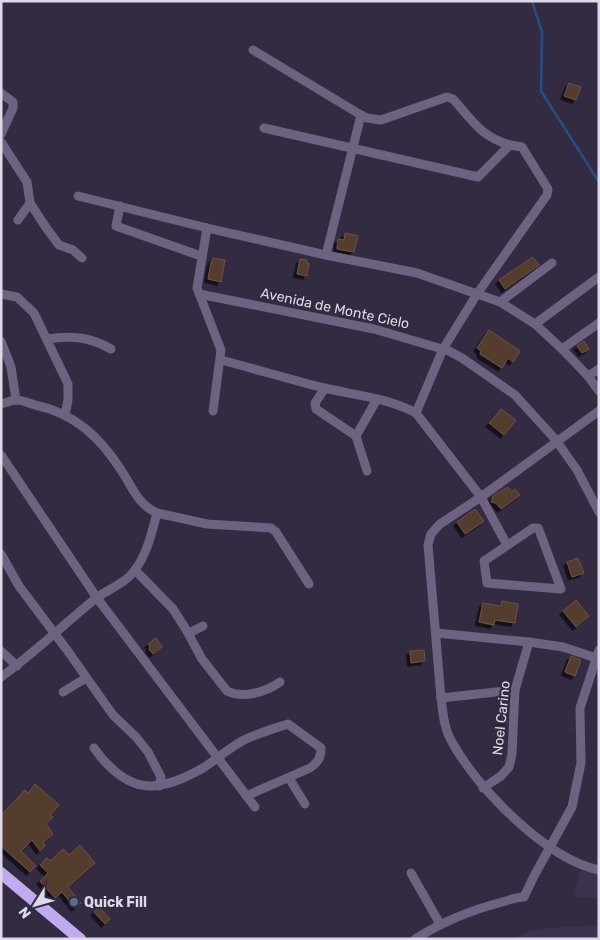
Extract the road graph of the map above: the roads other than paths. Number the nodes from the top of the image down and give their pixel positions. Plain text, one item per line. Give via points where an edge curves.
1 (253, 50) dead end
2 (1, 93) edge
3 (361, 115) junction
4 (264, 128) dead end
5 (1, 134) edge
6 (1, 142) edge
7 (510, 145) junction
8 (353, 148) junction
9 (78, 196) dead end
10 (30, 204) junction
11 (120, 206) junction
12 (18, 220) dead end
13 (207, 228) junction
14 (326, 255) junction
15 (201, 256) junction
16 (82, 258) dead end
17 (552, 263) dead end
18 (599, 278) edge
19 (1, 294) edge
20 (199, 294) junction
21 (477, 294) junction
22 (500, 302) junction
23 (599, 322) edge
24 (535, 324) junction
25 (47, 339) junction
26 (1, 341) edge
27 (443, 349) junction
28 (562, 349) junction
29 (111, 350) dead end
30 (221, 360) junction
31 (599, 369) edge
32 (588, 376) junction
33 (325, 388) junction
34 (599, 391) edge
35 (378, 399) junction
36 (16, 400) junction
37 (1, 404) edge
38 (213, 411) dead end
39 (599, 411) edge
40 (416, 413) junction
41 (65, 415) junction
42 (356, 436) junction
43 (558, 442) junction
44 (1, 455) edge
45 (368, 471) dead end
46 (481, 497) junction
47 (599, 512) edge
48 (157, 514) junction
49 (507, 544) junction
50 (1, 554) edge
51 (135, 570) junction
52 (309, 584) dead end
53 (98, 598) junction
54 (203, 626) dead end
55 (54, 633) junction
56 (436, 633) junction
57 (189, 634) junction
58 (529, 642) junction
59 (1, 651) edge
60 (598, 656) edge
61 (17, 666) junction
62 (1, 677) edge
63 (86, 678) junction
64 (280, 682) dead end
65 (515, 690) junction
66 (63, 692) dead end
67 (441, 698) junction
68 (94, 748) dead end
69 (217, 757) junction
70 (289, 778) junction
71 (159, 786) junction
72 (484, 788) junction
73 (246, 796) junction
74 (305, 804) dead end
75 (255, 807) dead end
76 (550, 847) junction
77 (599, 870) edge
78 (1, 873) edge
79 (411, 873) dead end
80 (440, 924) junction
81 (80, 939) edge
82 (415, 939) edge

1 - 3 street
2 - 5 street via 13,102
3 - 7 street via 381,120 447,97 454,99 484,134
3 - 8 street
4 - 8 street
6 - 10 street via 27,182
7 - 8 street via 478,176
7 - 21 street via 522,147 548,189 547,195
8 - 14 street
9 - 11 street
10 - 12 street
10 - 16 street via 59,245 73,250
11 - 13 street
11 - 15 street via 116,226
13 - 14 street
13 - 15 street
14 - 21 street via 417,273
15 - 20 street
17 - 22 street
18 - 24 street
19 - 25 street via 17,297 34,312
20 - 27 street, Avenida de Monte Cielo via 374,329
20 - 30 street via 221,350
21 - 22 street
21 - 27 street
22 - 24 street
23 - 28 street
24 - 28 street
25 - 29 street via 65,336 84,338
25 - 41 street via 68,384
26 - 36 street via 11,367
27 - 40 street
27 - 43 street, Avenida de Monte Cielo via 462,358 515,395
28 - 32 street
30 - 33 street
30 - 38 street
31 - 32 street
32 - 34 street
33 - 35 street
33 - 42 street via 315,403 316,409
35 - 40 street
35 - 42 street
36 - 37 street
36 - 41 street via 50,407
39 - 43 street
40 - 46 street
41 - 48 street via 95,436 121,470 138,500
42 - 45 street
43 - 46 street
43 - 47 street, Avenida de Monte Cielo
44 - 53 street
46 - 49 street
46 - 56 street via 440,524 431,534 428,545
48 - 51 street via 146,551
48 - 52 street via 207,524 272,528
49 - 49 street via 484,561 486,582 561,589 538,528
50 - 55 street via 18,586
51 - 53 street
51 - 57 street via 165,599
53 - 55 street
53 - 69 street
54 - 57 street
55 - 61 street
55 - 63 street
56 - 58 street
56 - 67 street
57 - 64 street via 202,659 227,691 254,693
58 - 60 street
58 - 65 street, Noel Carino
59 - 61 street
60 - 76 street via 580,708 581,763 572,807
61 - 62 street
63 - 66 street
63 - 71 street via 113,715 148,752 162,777
65 - 67 street
65 - 72 street, Noel Carino via 512,754 508,767
67 - 72 street via 451,741
68 - 71 street via 120,776 148,787
69 - 70 street via 245,740 288,724 321,748 316,764
69 - 71 street via 186,778
69 - 73 street
70 - 73 street
70 - 74 street
72 - 76 street
73 - 75 street
76 - 77 street via 576,862
76 - 80 street via 524,897 516,896 465,912
78 - 81 highway
79 - 80 street
80 - 82 street

